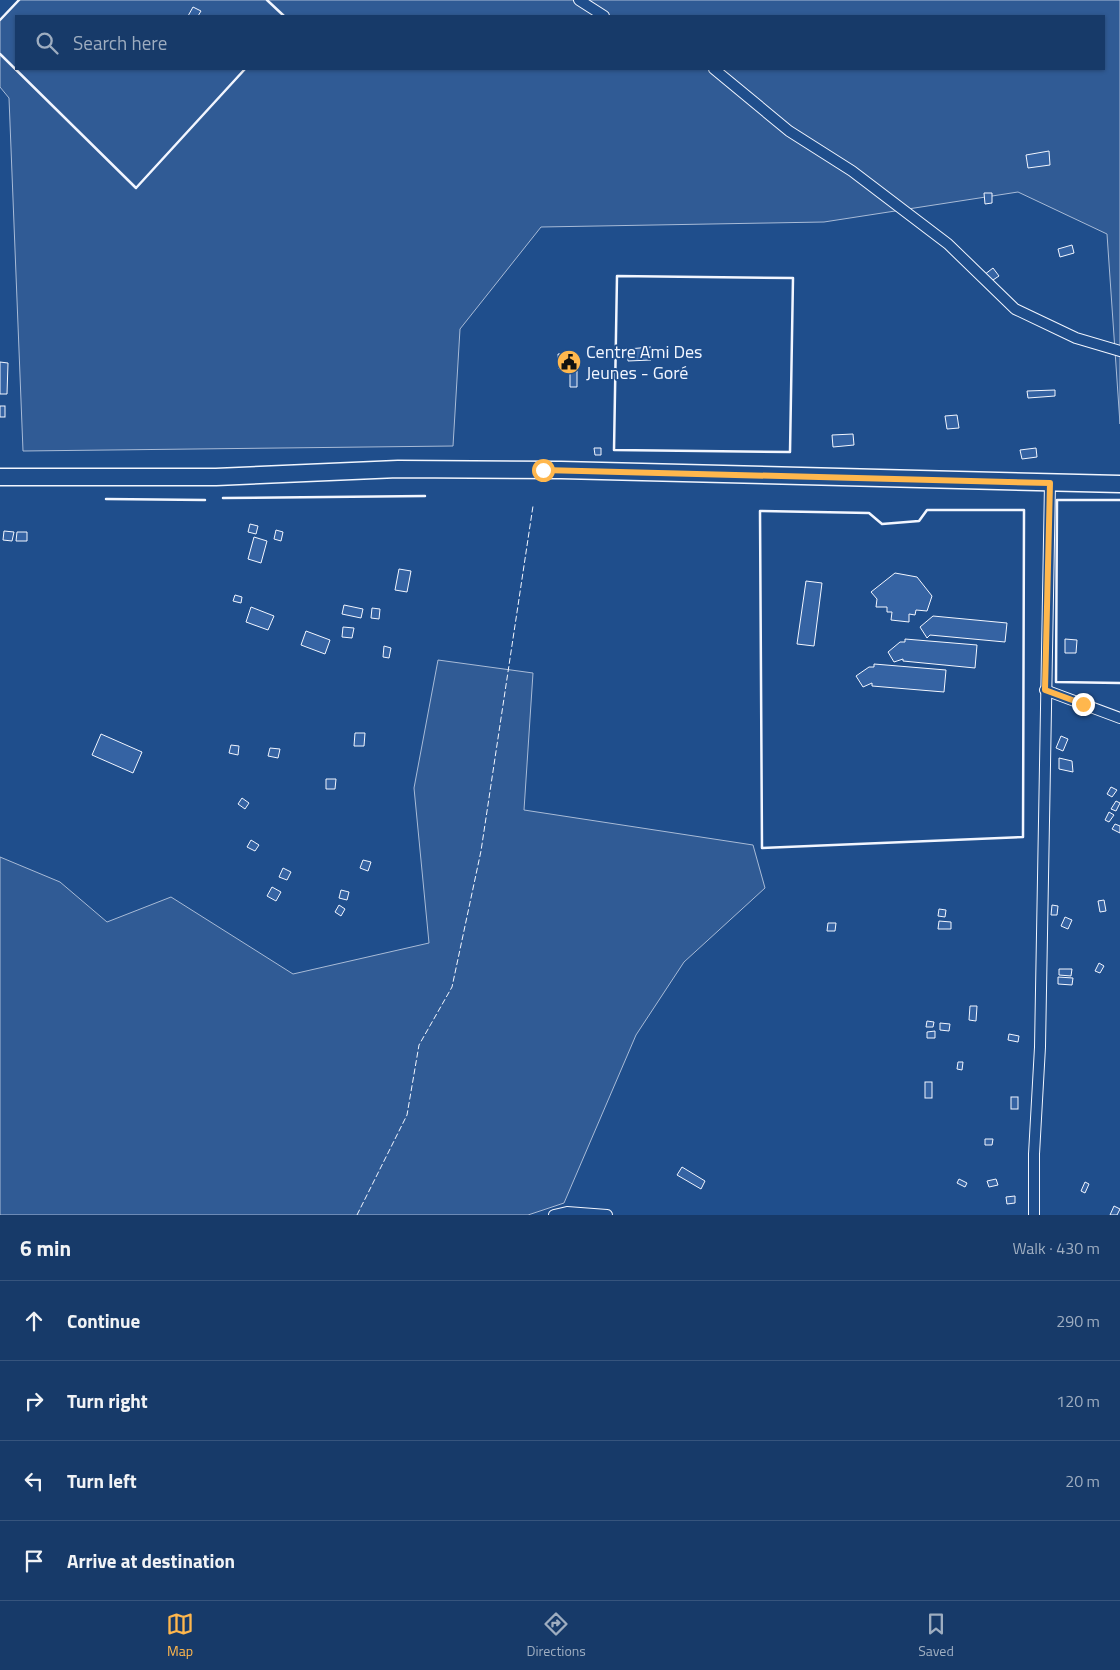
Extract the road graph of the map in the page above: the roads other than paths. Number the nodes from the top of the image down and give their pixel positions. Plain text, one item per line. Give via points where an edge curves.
1 (580, 0) edge
2 (602, 15) edge
3 (715, 70) edge
4 (1120, 351) edge
5 (0, 477) edge
6 (1050, 483) junction
7 (1120, 484) edge
8 (1045, 690) junction
9 (1120, 718) edge
10 (554, 1215) edge
11 (607, 1215) edge
12 (1034, 1215) edge

1 - 2 street
3 - 4 street via 788,131 852,171 948,244 1014,309 1076,338
5 - 6 main road via 216,476 398,469
6 - 7 main road
6 - 8 street
8 - 9 street
8 - 12 street
10 - 11 street via 566,1212

